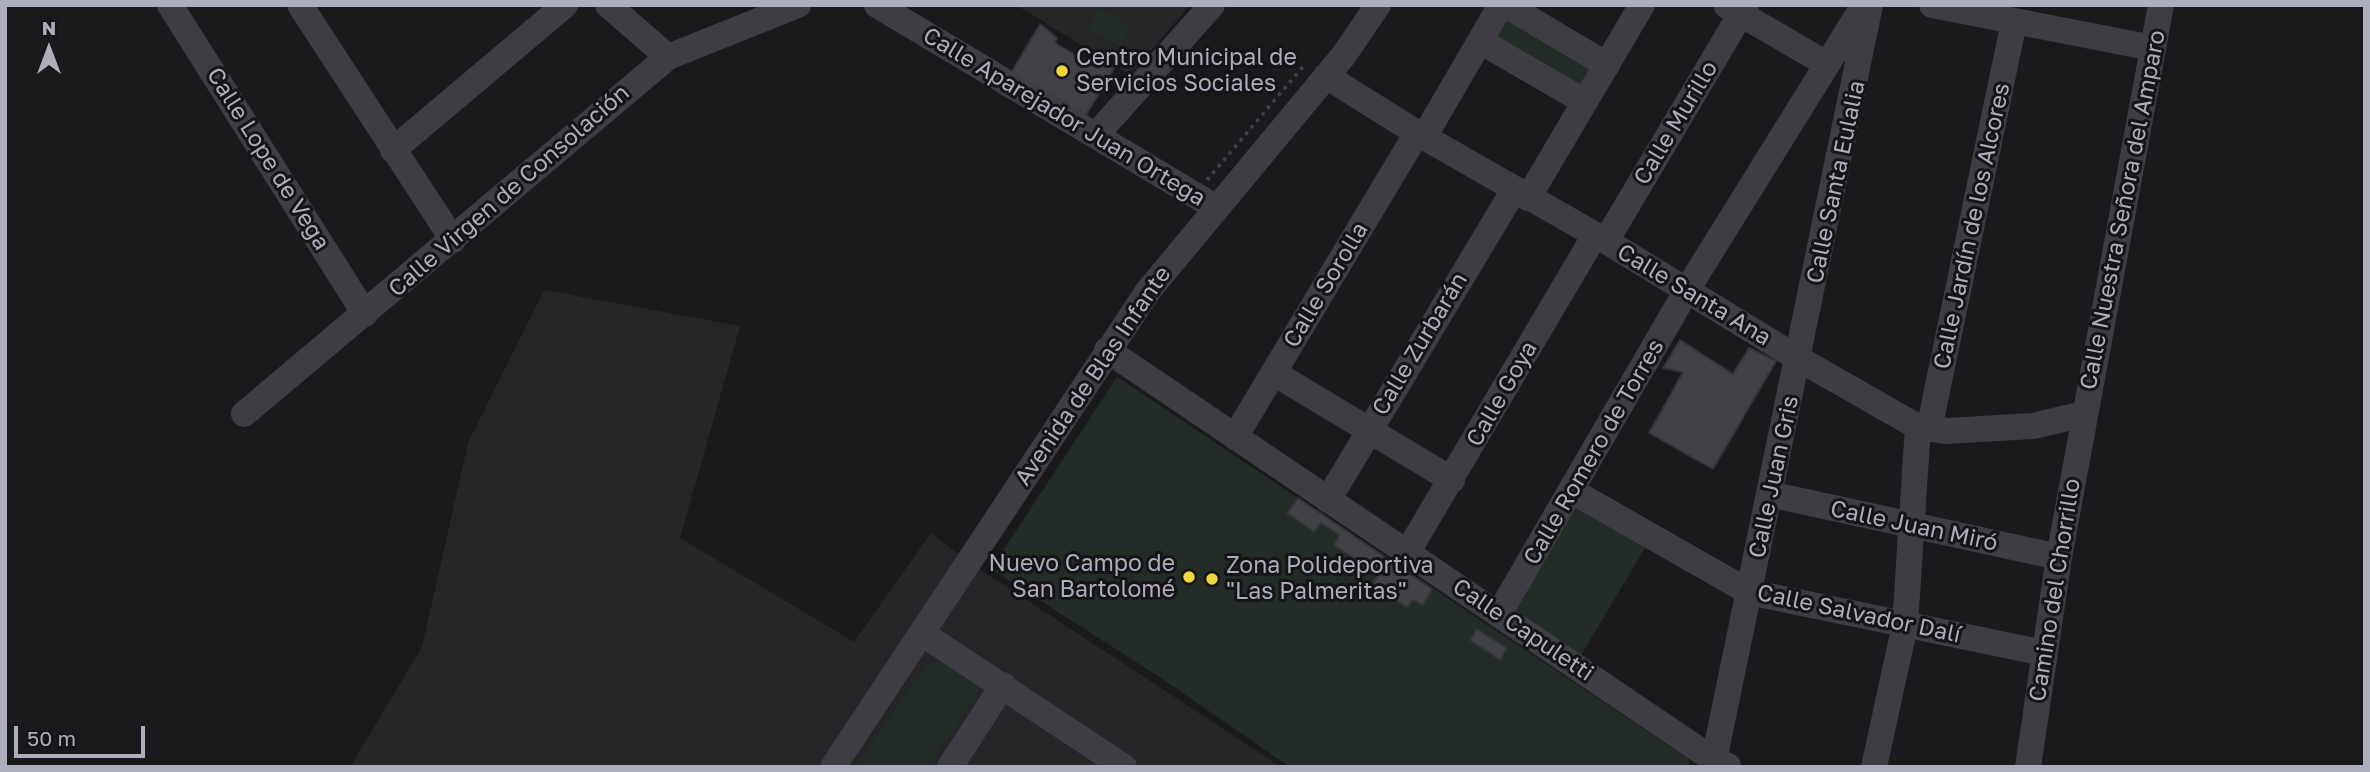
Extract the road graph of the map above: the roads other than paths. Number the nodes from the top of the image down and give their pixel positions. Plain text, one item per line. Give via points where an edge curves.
1 (170, 5) edge
2 (300, 5) edge
3 (565, 5) edge
4 (608, 5) edge
5 (797, 5) edge
6 (877, 5) edge
7 (1212, 5) edge
8 (1378, 5) edge
9 (1504, 5) edge
10 (1642, 5) edge
11 (1864, 5) edge
12 (1870, 5) edge
13 (1932, 5) edge
14 (2161, 5) edge
15 (1738, 8) edge
16 (758, 12) edge
17 (2014, 22) junction
18 (1480, 41) junction
19 (2153, 48) junction
20 (668, 57) junction
21 (1825, 63) junction
22 (1607, 65) junction
23 (1318, 67) junction
24 (1585, 102) junction
25 (1096, 135) junction
26 (1420, 135) junction
27 (393, 150) junction
28 (1521, 194) junction
29 (1205, 201) junction
30 (1600, 238) junction
31 (453, 240) junction
32 (1688, 290) junction
33 (365, 314) junction
34 (1107, 350) junction
35 (1799, 359) junction
36 (1274, 373) junction
37 (244, 414) dead end
38 (2084, 414) junction
39 (1924, 428) junction
40 (1368, 429) junction
41 (1235, 437) junction
42 (1452, 480) junction
43 (1572, 491) junction
44 (1769, 494) junction
45 (1328, 500) junction
46 (1910, 526) junction
47 (1407, 552) junction
48 (2059, 557) junction
49 (1749, 592) junction
50 (1499, 614) junction
51 (1905, 625) junction
52 (923, 634) junction
53 (2044, 653) junction
54 (1003, 685) junction
55 (1722, 763) edge
56 (834, 767) edge
57 (950, 767) edge
58 (1124, 767) edge
59 (1874, 767) edge
60 (2028, 767) edge

1 - 33 street, Calle Lope de Vega
2 - 27 street
3 - 27 street
4 - 20 street
5 - 16 street, Calle Virgen de Consolación
6 - 25 street, Calle Aparejador Juan Ortega
7 - 25 street
8 - 23 street, Avenida de Blas Infante
9 - 18 street, Calle Sorolla
9 - 22 street
10 - 22 street, Calle Zurbarán
11 - 21 street, Calle Romero de Torres
12 - 35 street, Calle Santa Eulalia
13 - 17 street
14 - 19 street, Calle Nuestra Señora del Amparo
15 - 21 street
15 - 30 street, Calle Murillo
16 - 20 street, Calle Virgen de Consolación
17 - 19 street
17 - 39 street, Calle Jardín de los Alcores
18 - 24 street
18 - 26 street, Calle Sorolla
19 - 38 street, Calle Nuestra Señora del Amparo
20 - 31 street, Calle Virgen de Consolación
21 - 32 street, Calle Romero de Torres
22 - 24 street, Calle Zurbarán
23 - 26 street, Calle Santa Ana
23 - 29 street, Avenida de Blas Infante
24 - 28 street, Calle Zurbarán
25 - 29 street, Calle Aparejador Juan Ortega
26 - 28 street, Calle Santa Ana
26 - 36 street, Calle Sorolla
27 - 31 street
28 - 30 street, Calle Santa Ana
28 - 40 street, Calle Zurbarán
29 - 34 street, Avenida de Blas Infante via 1170,262
30 - 32 street, Calle Santa Ana
30 - 42 street, Calle Goya
31 - 33 street, Calle Virgen de Consolación
32 - 35 street, Calle Santa Ana
32 - 43 street, Calle Romero de Torres
33 - 37 street, Calle Virgen de Consolación
34 - 41 street, Calle Capuletti
34 - 52 street, Avenida de Blas Infante
35 - 39 street, Calle Santa Ana
35 - 44 street, Calle Juan Gris
36 - 40 street
36 - 41 street, Calle Sorolla
38 - 39 street via 2033,426
38 - 48 street, Camino del Chorrillo
39 - 46 street, Calle Jardín de los Alcores
40 - 42 street
40 - 45 street, Calle Zurbarán
41 - 45 street, Calle Capuletti
42 - 47 street, Calle Goya
43 - 49 street, Calle Salvador Dalí
43 - 50 street, Calle Romero de Torres
44 - 46 street, Calle Juan Miró
44 - 49 street, Calle Juan Gris
45 - 47 street, Calle Capuletti
46 - 48 street, Calle Juan Miró
46 - 51 street, Calle Jardín de los Alcores
47 - 50 street, Calle Capuletti
48 - 53 street, Camino del Chorrillo
49 - 51 street, Calle Salvador Dalí
49 - 55 street, Calle Juan Gris
50 - 55 street, Calle Capuletti
51 - 53 street, Calle Salvador Dalí
51 - 59 street, Calle Jardín de los Alcores
52 - 54 street
52 - 56 street, Avenida de Blas Infante
53 - 60 street, Camino del Chorrillo
54 - 57 street
54 - 58 street

